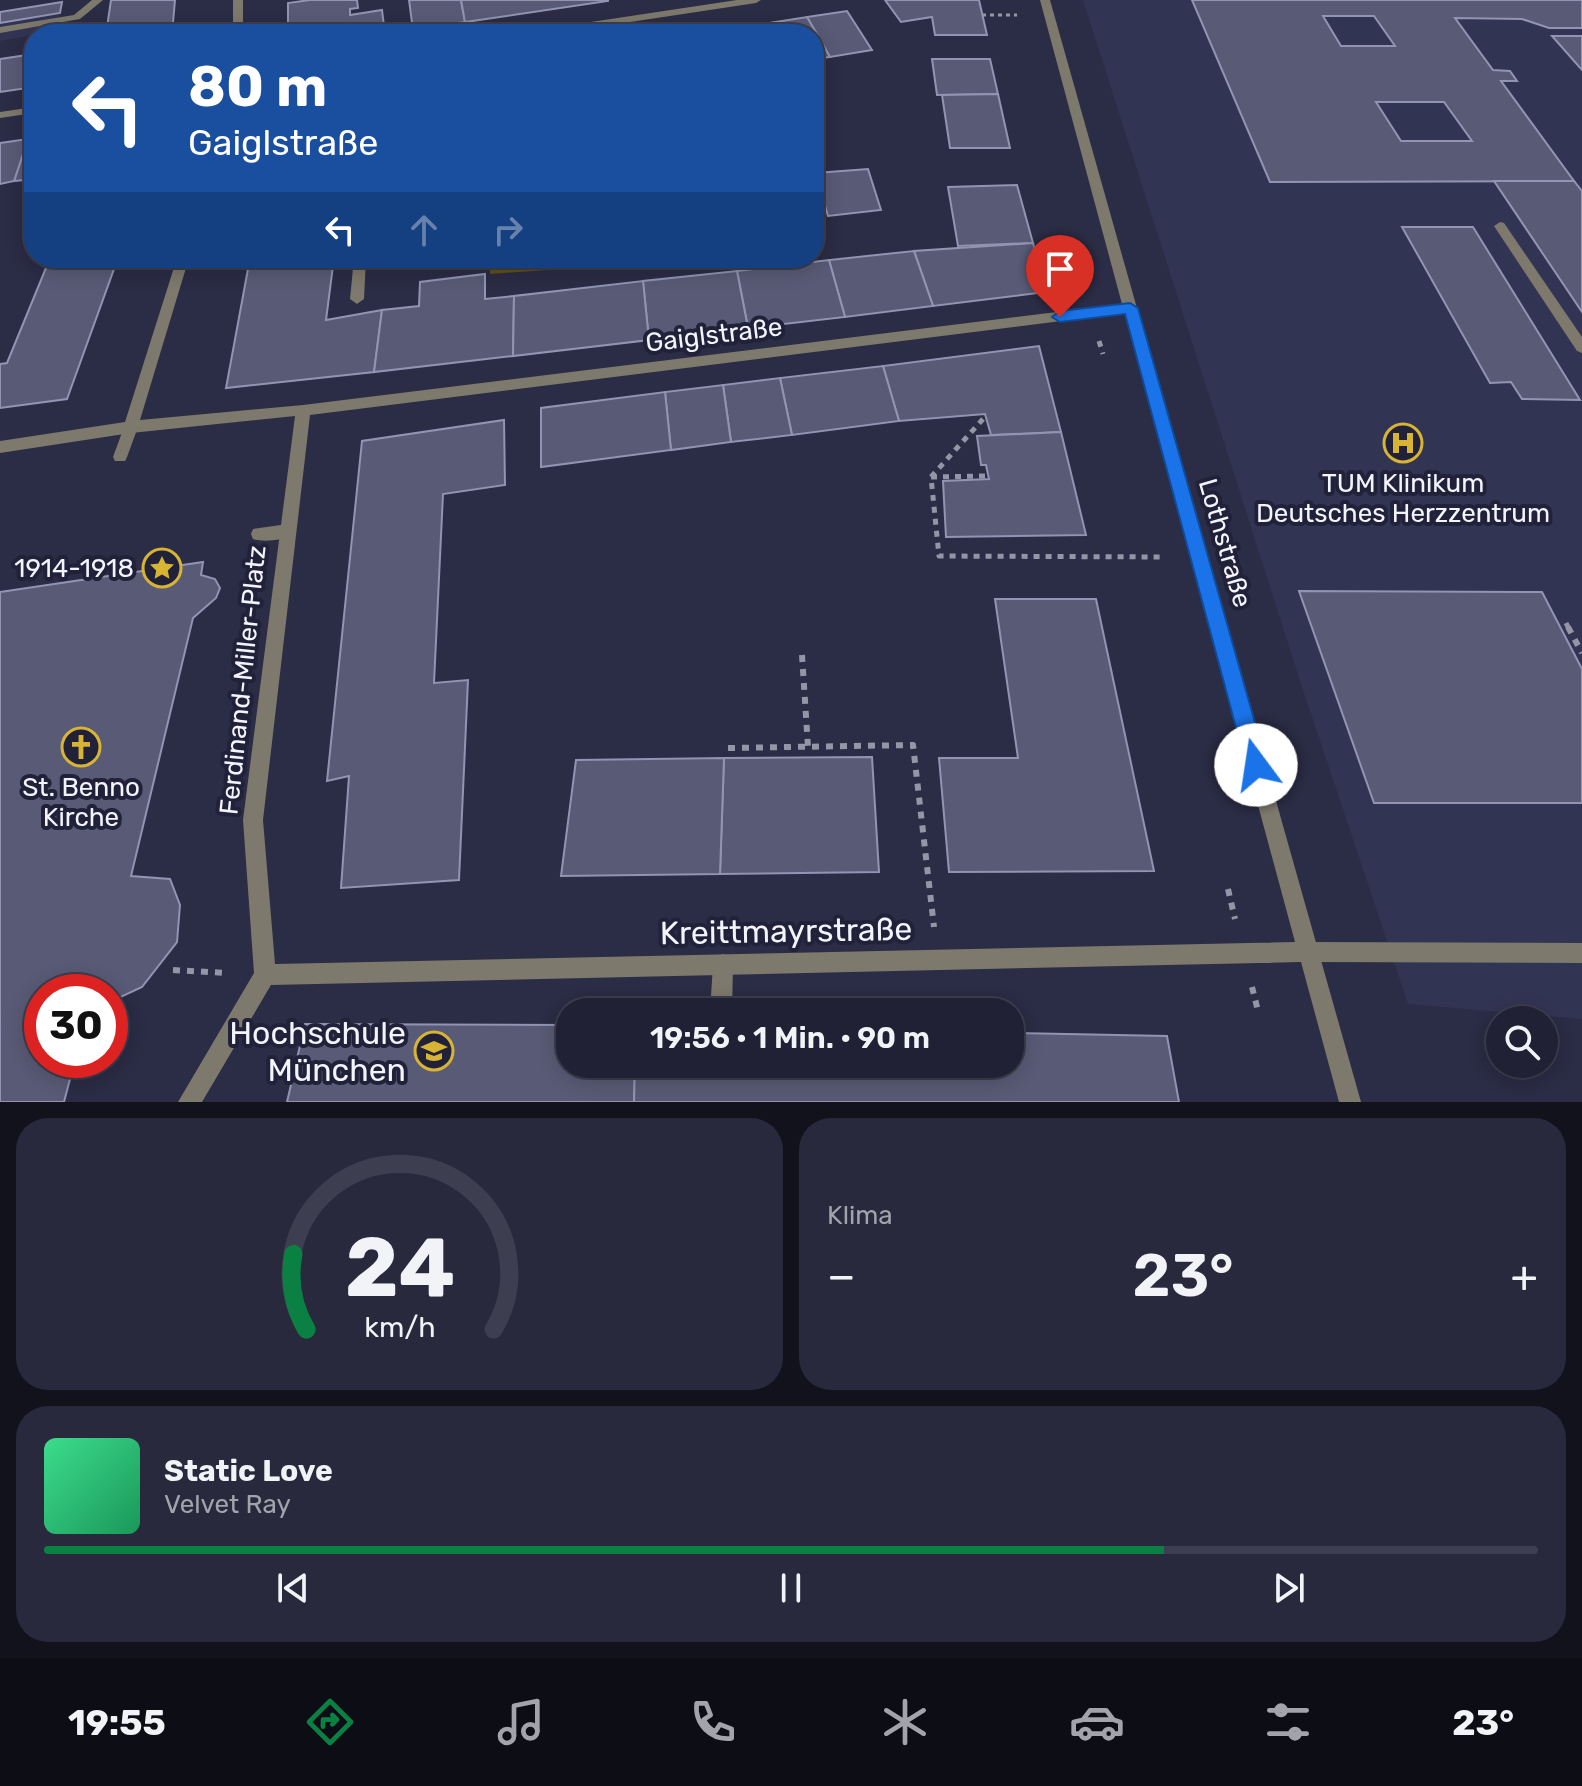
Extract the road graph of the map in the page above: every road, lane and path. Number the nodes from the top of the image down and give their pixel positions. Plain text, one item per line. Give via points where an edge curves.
1 (98, 0) edge
2 (238, 0) edge
3 (756, 0) edge
4 (1045, 0) edge
5 (36, 24) edge
6 (238, 24) edge
7 (597, 24) edge
8 (24, 26) edge
9 (0, 30) edge
10 (24, 111) edge
11 (0, 115) edge
12 (1500, 226) dead end
13 (180, 268) edge
14 (359, 268) edge
15 (357, 299) dead end
16 (1130, 308) junction
17 (1582, 348) edge
18 (303, 410) junction
19 (983, 419) dead end
20 (131, 427) junction
21 (0, 447) edge
22 (120, 457) dead end
23 (985, 476) dead end
24 (931, 477) junction
25 (288, 531) junction
26 (259, 534) dead end
27 (1200, 557) junction
28 (1566, 623) dead end
29 (1582, 653) edge
30 (802, 655) dead end
31 (808, 747) junction
32 (728, 748) dead end
33 (1308, 952) junction
34 (1582, 953) edge
35 (937, 960) junction
36 (723, 964) junction
37 (173, 970) dead end
38 (265, 975) junction
39 (722, 998) edge
40 (189, 1102) edge
41 (1350, 1102) edge

1 - 5 street via 77,17
2 - 6 street
3 - 7 street
4 - 16 street, Lothstraße
8 - 9 street
10 - 11 street
12 - 17 street
13 - 20 street
14 - 15 street
16 - 18 street, Gaiglstraße
16 - 27 street, Lothstraße
18 - 20 street
18 - 25 street, Ferdinand-Miller-Platz
19 - 24 path
20 - 21 street
20 - 22 street
23 - 24 path
24 - 27 path via 939,556
25 - 26 street, Ferdinand-Miller-Platz
25 - 38 street, Ferdinand-Miller-Platz via 253,820
27 - 33 street, Lothstraße
28 - 29 path
30 - 31 path
31 - 32 path
31 - 35 path via 913,745
33 - 34 street, Kreittmayrstraße
33 - 35 street, Kreittmayrstraße
33 - 41 street, Lothstraße
35 - 36 street, Kreittmayrstraße
36 - 38 street, Kreittmayrstraße
36 - 39 street
37 - 38 path
38 - 40 street

